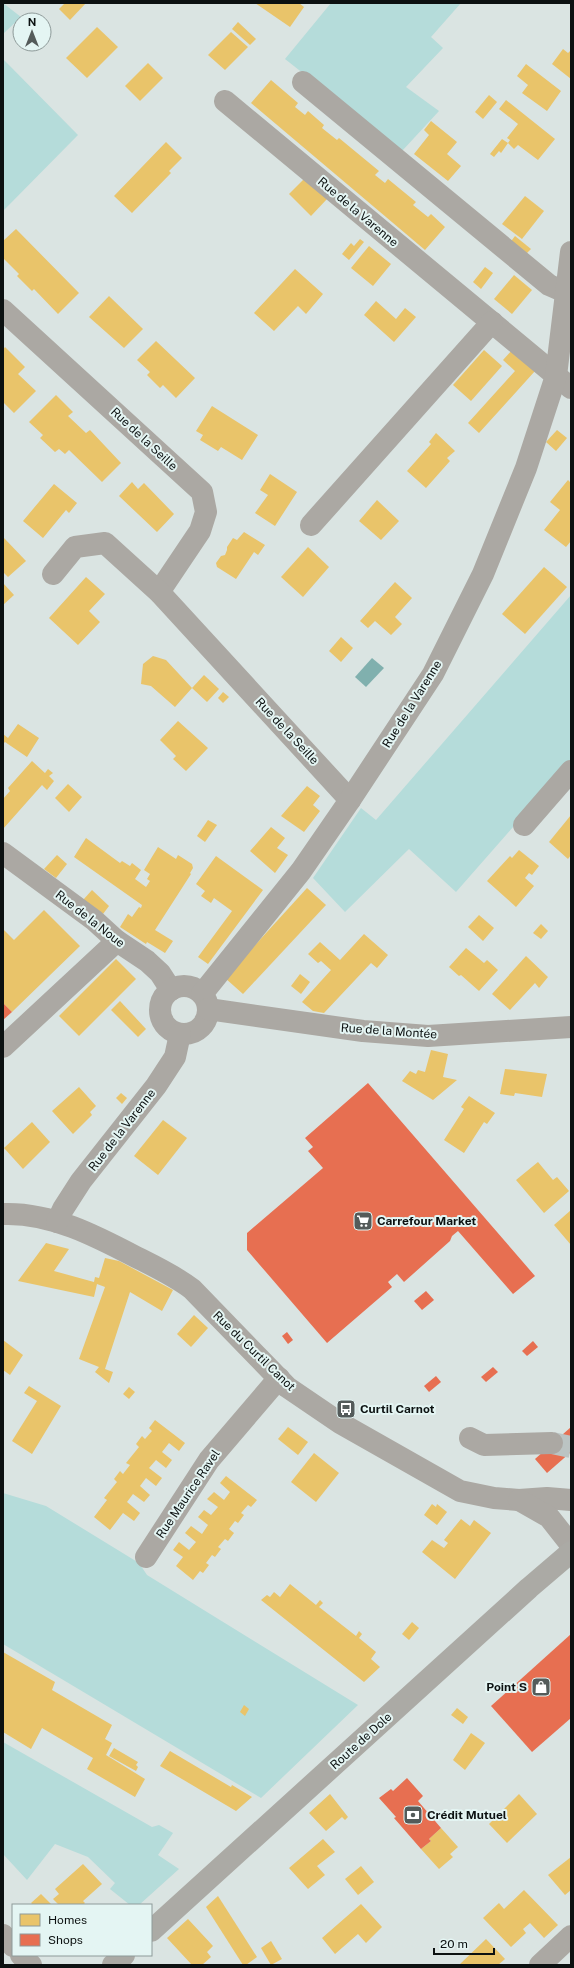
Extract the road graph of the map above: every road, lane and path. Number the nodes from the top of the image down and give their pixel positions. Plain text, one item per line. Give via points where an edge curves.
1 (303, 82) dead end
2 (224, 101) dead end
3 (571, 252) edge
4 (565, 292) junction
5 (3, 310) edge
6 (492, 322) junction
7 (564, 382) edge
8 (311, 525) dead end
9 (53, 574) dead end
10 (160, 592) junction
11 (571, 771) edge
12 (350, 800) junction
13 (524, 824) dead end
14 (3, 853) edge
15 (117, 941) junction
16 (171, 990) junction
17 (205, 1001) junction
18 (571, 1028) edge
19 (180, 1034) junction
20 (3, 1047) edge
21 (3, 1214) edge
22 (57, 1222) junction
23 (279, 1378) junction
24 (470, 1438) dead end
25 (552, 1443) tunnel mouth
26 (519, 1500) junction
27 (571, 1500) edge
28 (571, 1545) edge
29 (571, 1552) edge
30 (146, 1557) dead end
31 (152, 1930) edge
32 (3, 1935) edge
33 (571, 1936) edge
34 (12, 1945) edge
35 (22, 1956) edge
36 (123, 1956) edge
37 (31, 1965) edge
38 (113, 1965) edge
39 (540, 1965) edge

1 - 4 street via 549,285
2 - 6 street, Rue de la Varenne
3 - 4 street, Rue de la Varenne
4 - 7 street, Rue de la Varenne
5 - 10 street, Rue de la Seille via 202,492 206,512 200,531
6 - 7 street, Rue de la Varenne
6 - 8 street
7 - 12 street, Rue de la Varenne via 483,574 433,674
9 - 10 street, Rue de la Seille via 75,547 105,543
10 - 12 street, Rue de la Seille
11 - 13 street
12 - 17 street, Rue de la Varenne
14 - 15 street, Rue de la Noue via 94,920
15 - 16 street, Rue de la Noue via 147,961 160,973
15 - 20 street
16 - 17 street via 177,987 191,987
16 - 19 street via 162,1001 160,1015 167,1028
17 - 18 street, Rue de la Montée via 363,1032 428,1036
17 - 19 street via 205,1022 194,1032
19 - 22 street, Rue de la Varenne via 175,1057 156,1086 81,1181
21 - 22 street, Rue du Curtil Canot
22 - 23 street, Rue du Curtil Canot via 108,1242 177,1277 192,1289
23 - 26 street, Rue du Curtil Canot via 340,1423 460,1491
23 - 30 street, Rue Maurice Ravel via 210,1460
24 - 25 street via 484,1445
26 - 27 street, Rue du Curtil Canot
26 - 28 street, Rue du Curtil Canot via 549,1517
29 - 31 main road, Route de Dole
32 - 34 street
33 - 39 street
35 - 37 street
36 - 38 main road

